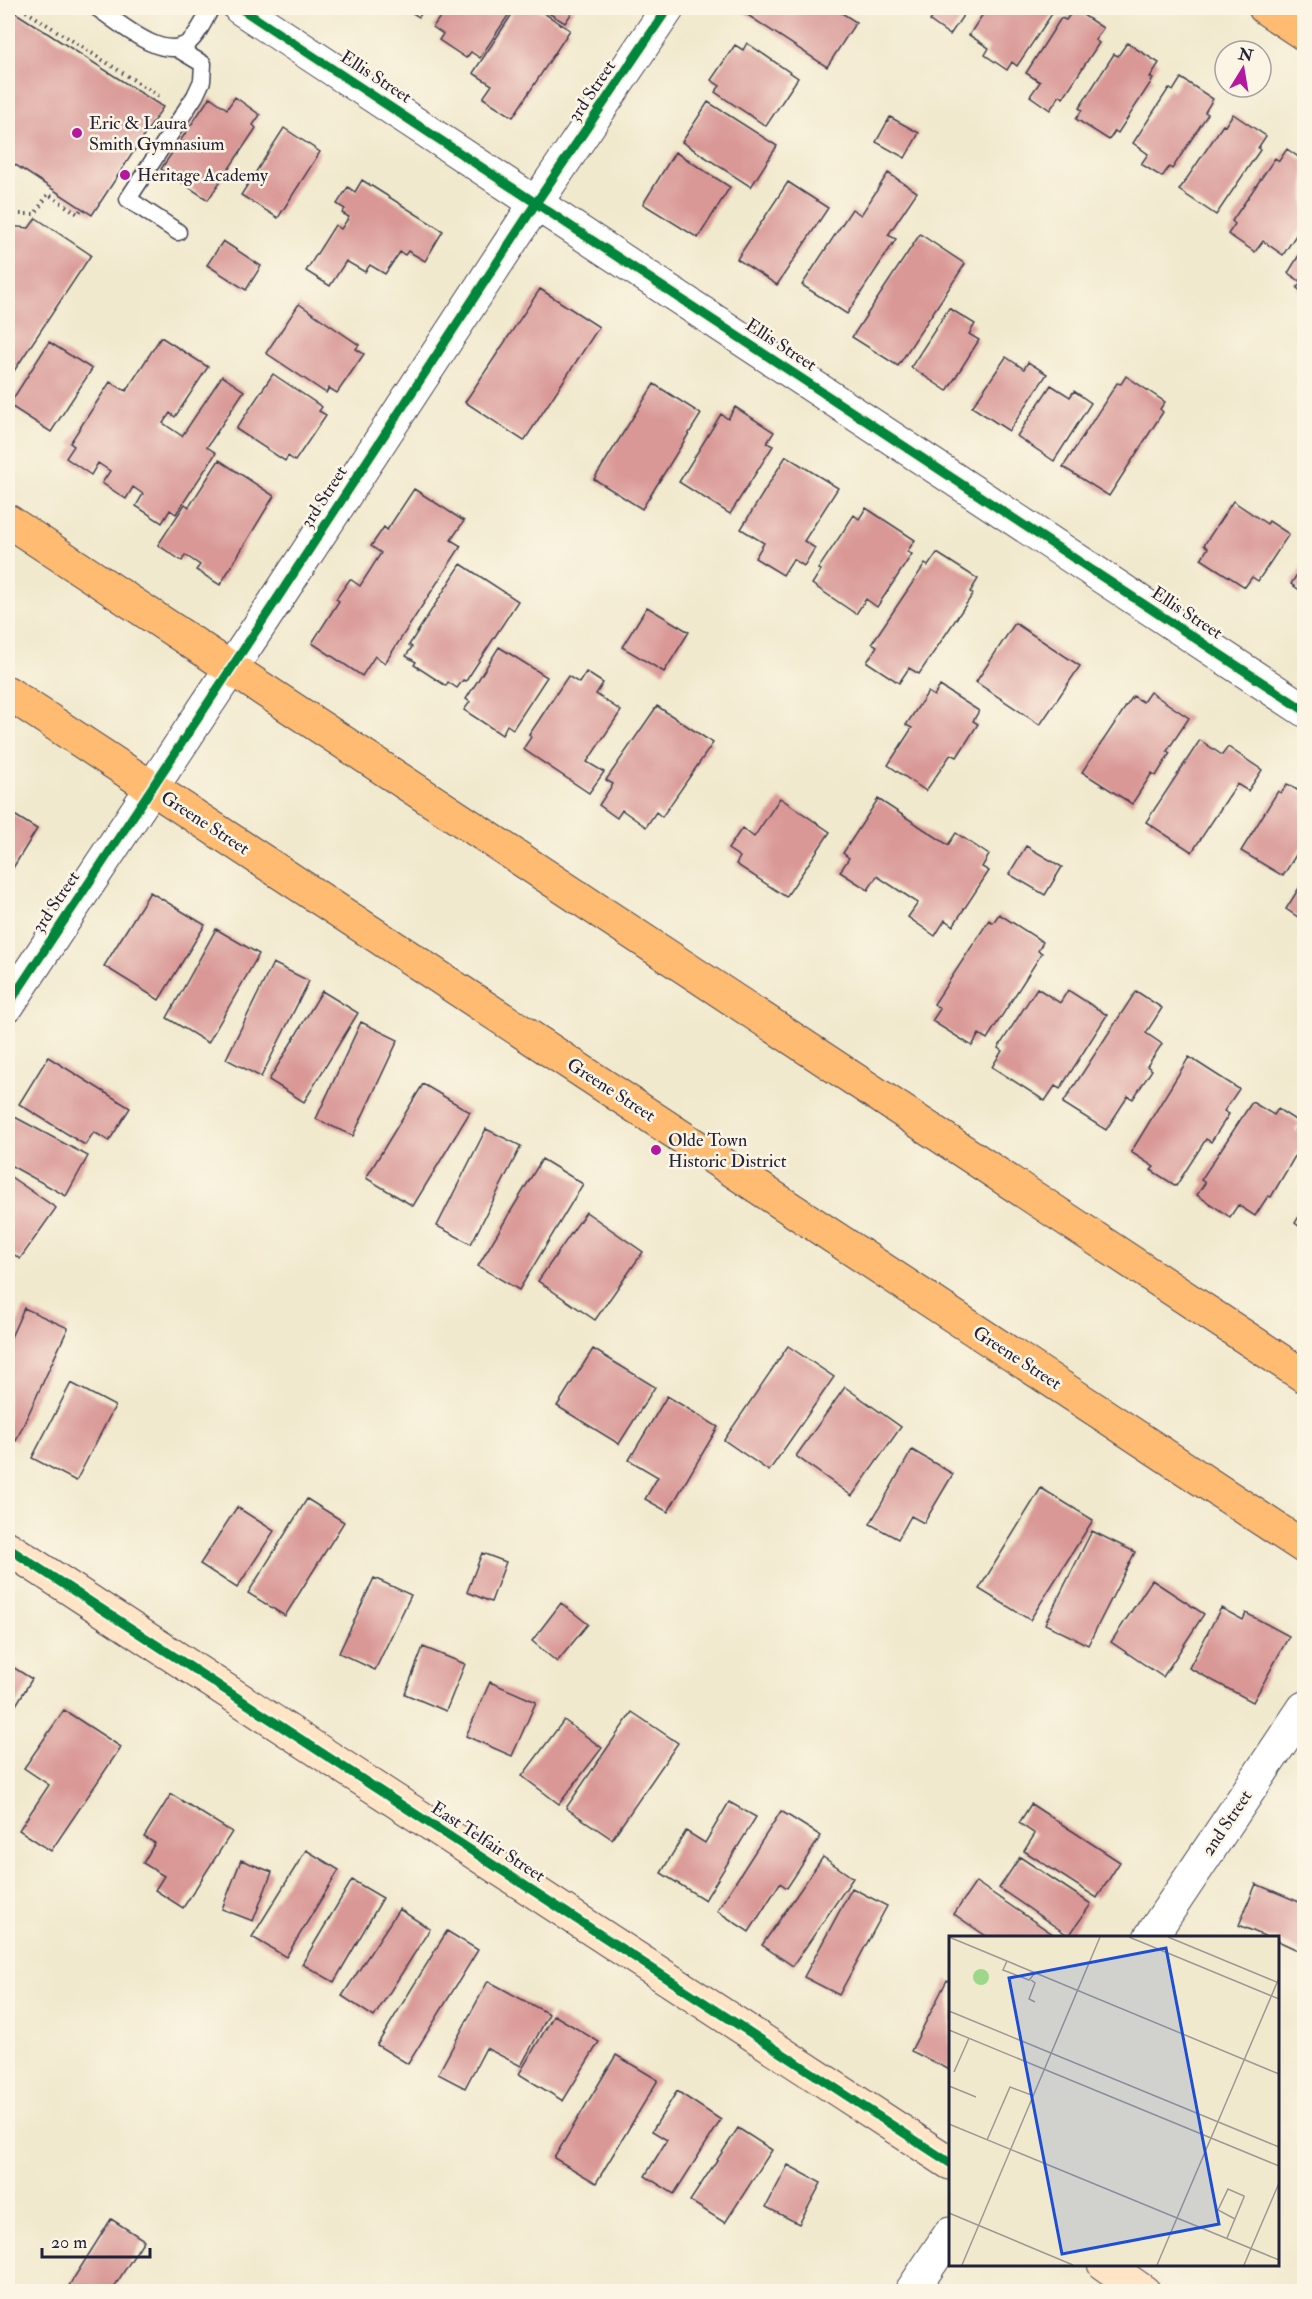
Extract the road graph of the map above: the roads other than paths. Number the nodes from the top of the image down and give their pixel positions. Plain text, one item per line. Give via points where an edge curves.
1 (97, 8) edge
2 (211, 8) edge
3 (240, 8) edge
4 (668, 8) edge
5 (1265, 8) edge
6 (1305, 34) edge
7 (178, 49) junction
8 (536, 203) junction
9 (178, 232) dead end
10 (8, 521) edge
11 (231, 669) junction
12 (8, 693) edge
13 (1305, 710) edge
14 (152, 788) junction
15 (11, 990) edge
16 (1305, 1376) edge
17 (1305, 1547) edge
18 (8, 1548) edge
19 (1305, 1708) edge
20 (1151, 1936) edge
21 (949, 2162) edge
22 (949, 2237) edge
23 (1105, 2266) edge
24 (911, 2292) edge
25 (1144, 2292) edge

1 - 7 lane via 150,43
2 - 7 lane via 189,42
3 - 8 street, Ellis Street
4 - 8 street, 3rd Street
5 - 6 main road
7 - 9 lane via 203,64 202,81 128,199
8 - 11 street, 3rd Street
8 - 13 street, Ellis Street
10 - 11 main road
11 - 14 street, 3rd Street
11 - 16 main road
12 - 14 main road, Greene Street
14 - 15 street, 3rd Street
14 - 17 main road, Greene Street
18 - 21 street, East Telfair Street
19 - 20 street, 2nd Street
22 - 24 street
23 - 25 street

